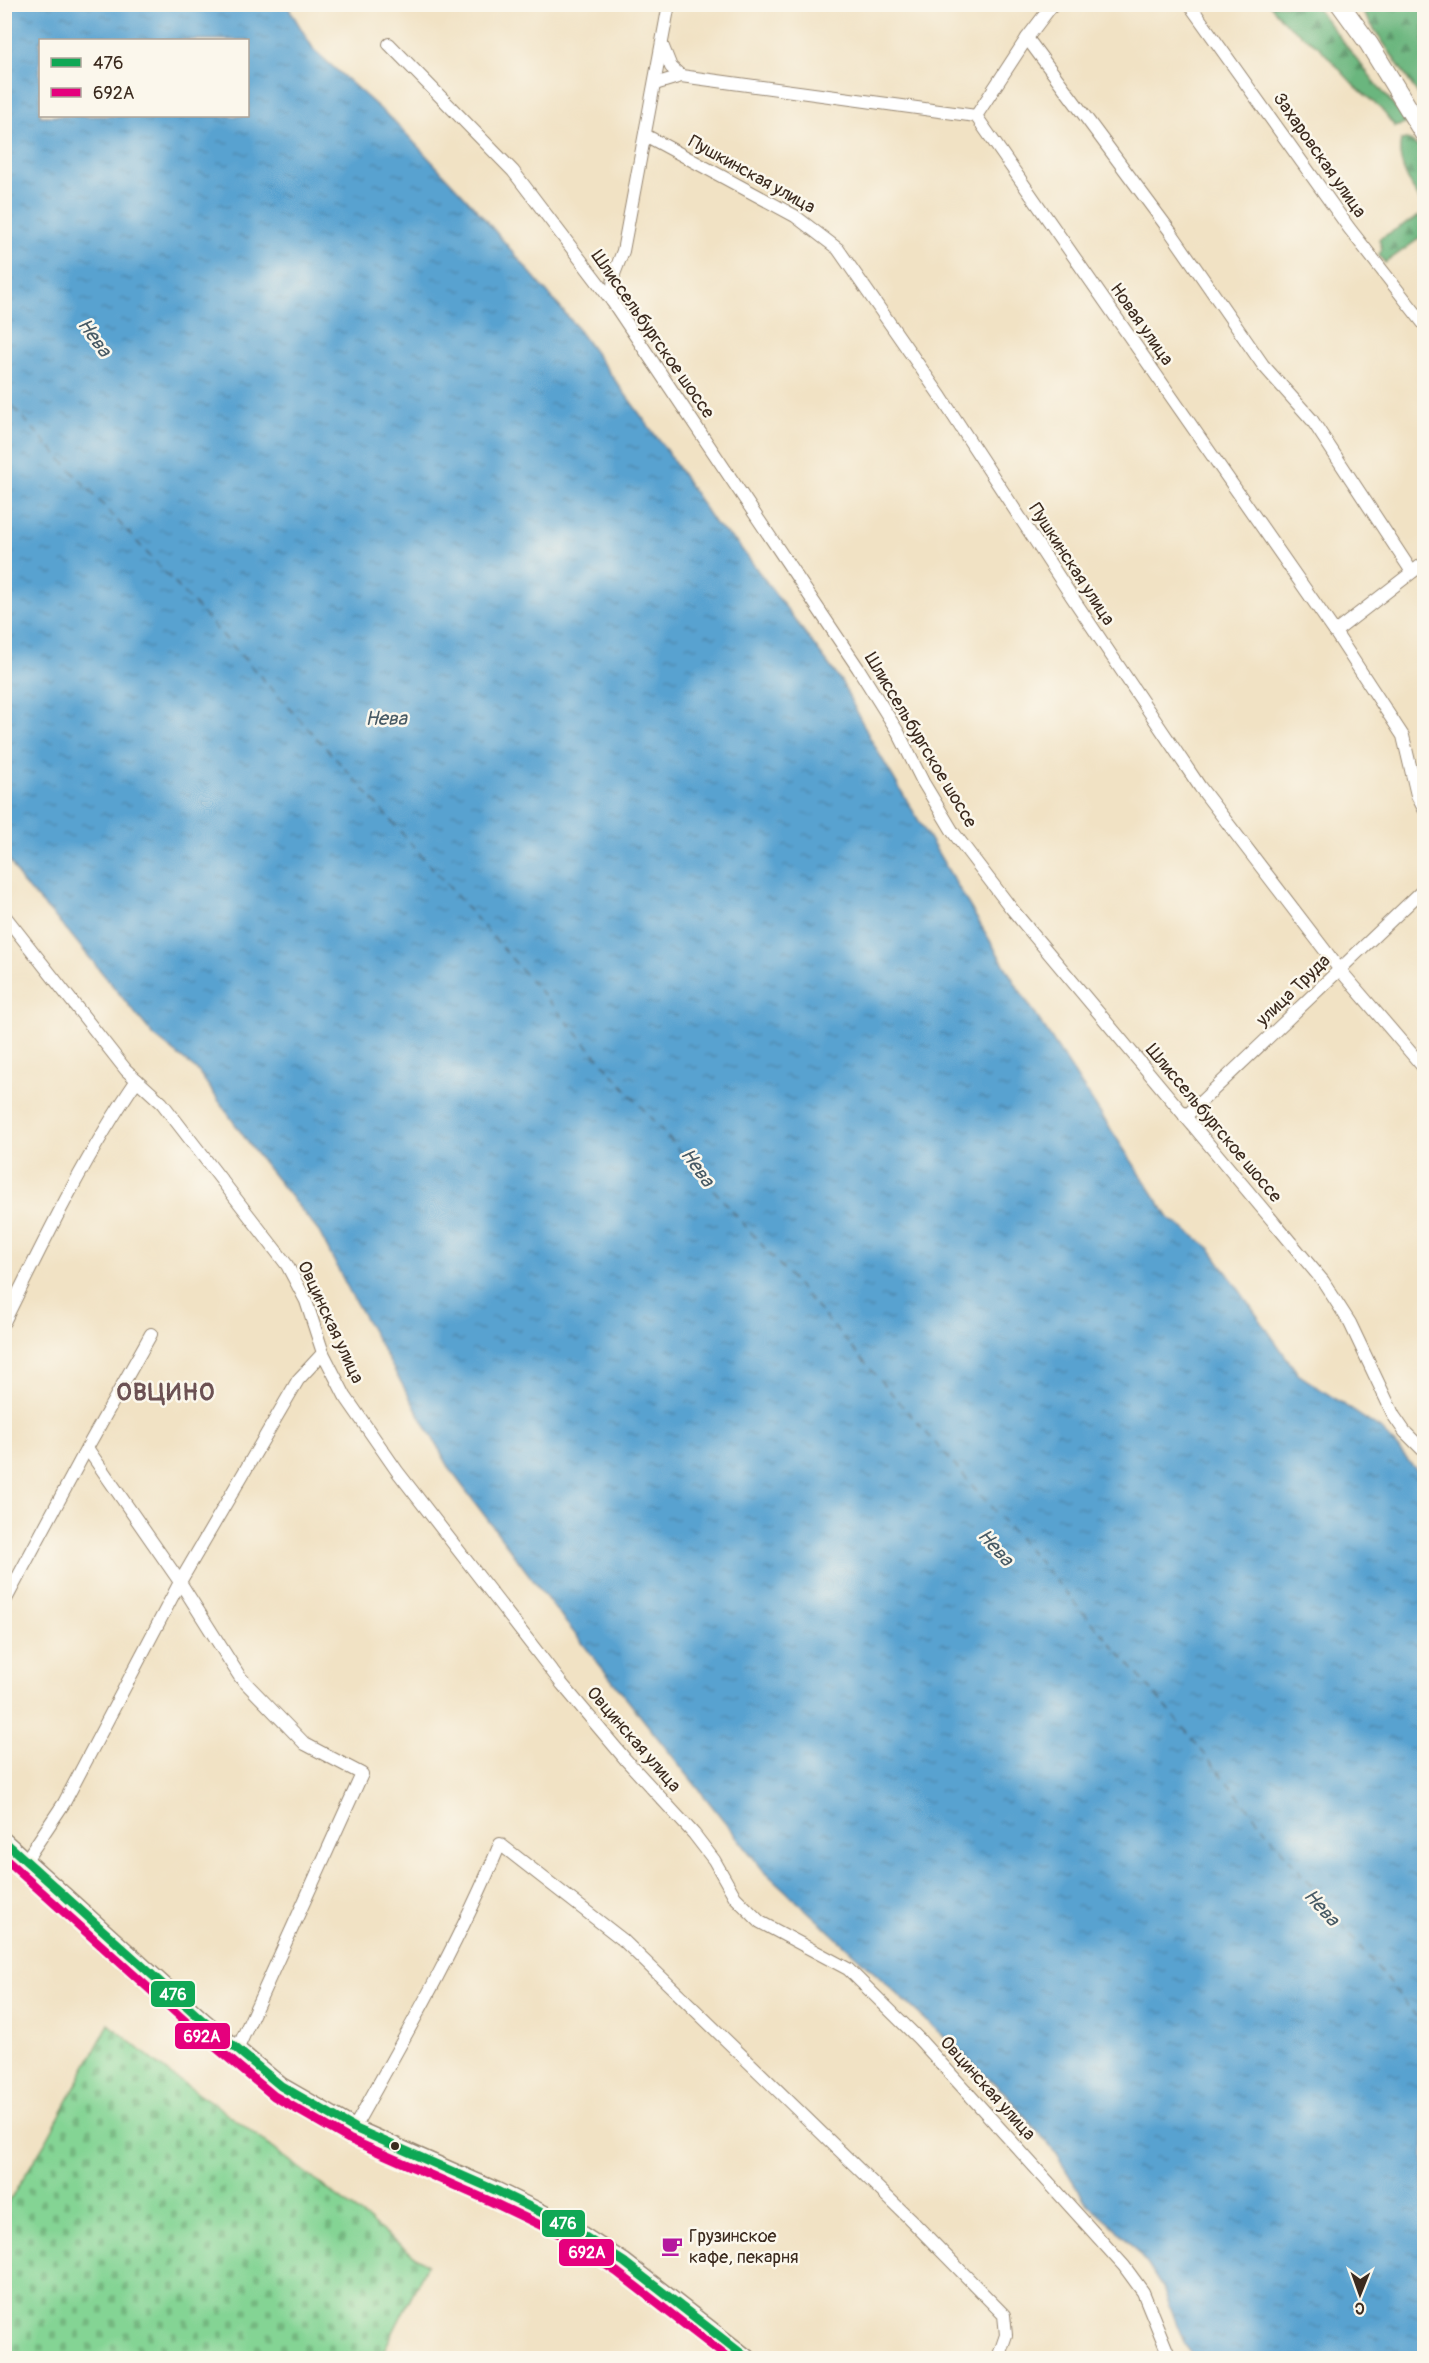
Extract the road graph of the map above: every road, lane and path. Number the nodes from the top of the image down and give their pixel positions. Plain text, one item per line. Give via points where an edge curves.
1 (669, 4) edge
2 (1053, 4) edge
3 (1189, 4) edge
4 (1340, 4) edge
5 (1027, 38) junction
6 (389, 44) dead end
7 (663, 46) junction
8 (681, 76) junction
9 (655, 84) junction
10 (976, 116) junction
11 (1425, 134) edge
12 (645, 135) junction
13 (612, 302) junction
14 (1425, 324) edge
15 (1425, 563) edge
16 (1412, 572) junction
17 (1335, 632) junction
18 (1425, 809) edge
19 (1425, 889) edge
20 (4, 915) edge
21 (1340, 970) junction
22 (1425, 1068) edge
23 (137, 1080) junction
24 (1185, 1117) junction
25 (4, 1322) edge
26 (151, 1334) dead end
27 (323, 1353) junction
28 (87, 1448) junction
29 (1425, 1451) edge
30 (180, 1582) junction
31 (4, 1603) edge
32 (4, 1841) edge
33 (26, 1860) junction
34 (237, 2050) junction
35 (354, 2128) junction
36 (747, 2358) edge
37 (998, 2358) edge
38 (1170, 2358) edge

1 - 7 street
2 - 5 street
3 - 14 street, Захаровская улица via 1349,228
4 - 11 main road
5 - 10 street
5 - 16 street via 1170,231 1263,365 1312,420
6 - 13 street, Шлиссельбургское шоссе via 513,171
7 - 8 street via 671,67
7 - 9 street
8 - 9 street
8 - 10 street
9 - 12 street
10 - 17 street, Новая улица
12 - 13 street via 623,251 614,274
12 - 21 street, Пушкинская улица via 795,216 838,249 1200,787
13 - 24 street, Шлиссельбургское шоссе via 858,668 952,832
15 - 16 street
16 - 17 street
17 - 18 street, Новая улица via 1403,736 1417,795
19 - 21 street, улица Труда
20 - 23 street, Овцинская улица
21 - 22 street, Пушкинская улица
21 - 24 street, улица Труда
23 - 25 street via 60,1210
23 - 27 street, Овцинская улица via 162,1103 287,1265 306,1301
24 - 29 street, Шлиссельбургское шоссе via 1328,1288 1350,1323 1394,1416
26 - 28 street
27 - 30 street via 298,1380
27 - 38 street, Овцинская улица via 345,1396 397,1471 562,1684 694,1834 735,1897 760,1922 848,1970 919,2039 1124,2266 1143,2292
28 - 30 street
28 - 31 street
30 - 33 street via 64,1803
30 - 34 street via 240,1677 306,1744 362,1774
32 - 33 main road
33 - 34 main road
34 - 35 main road via 281,2086
35 - 36 main road via 565,2224 624,2262
35 - 37 street via 432,1989 500,1844 622,1940 1005,2315 1006,2335

